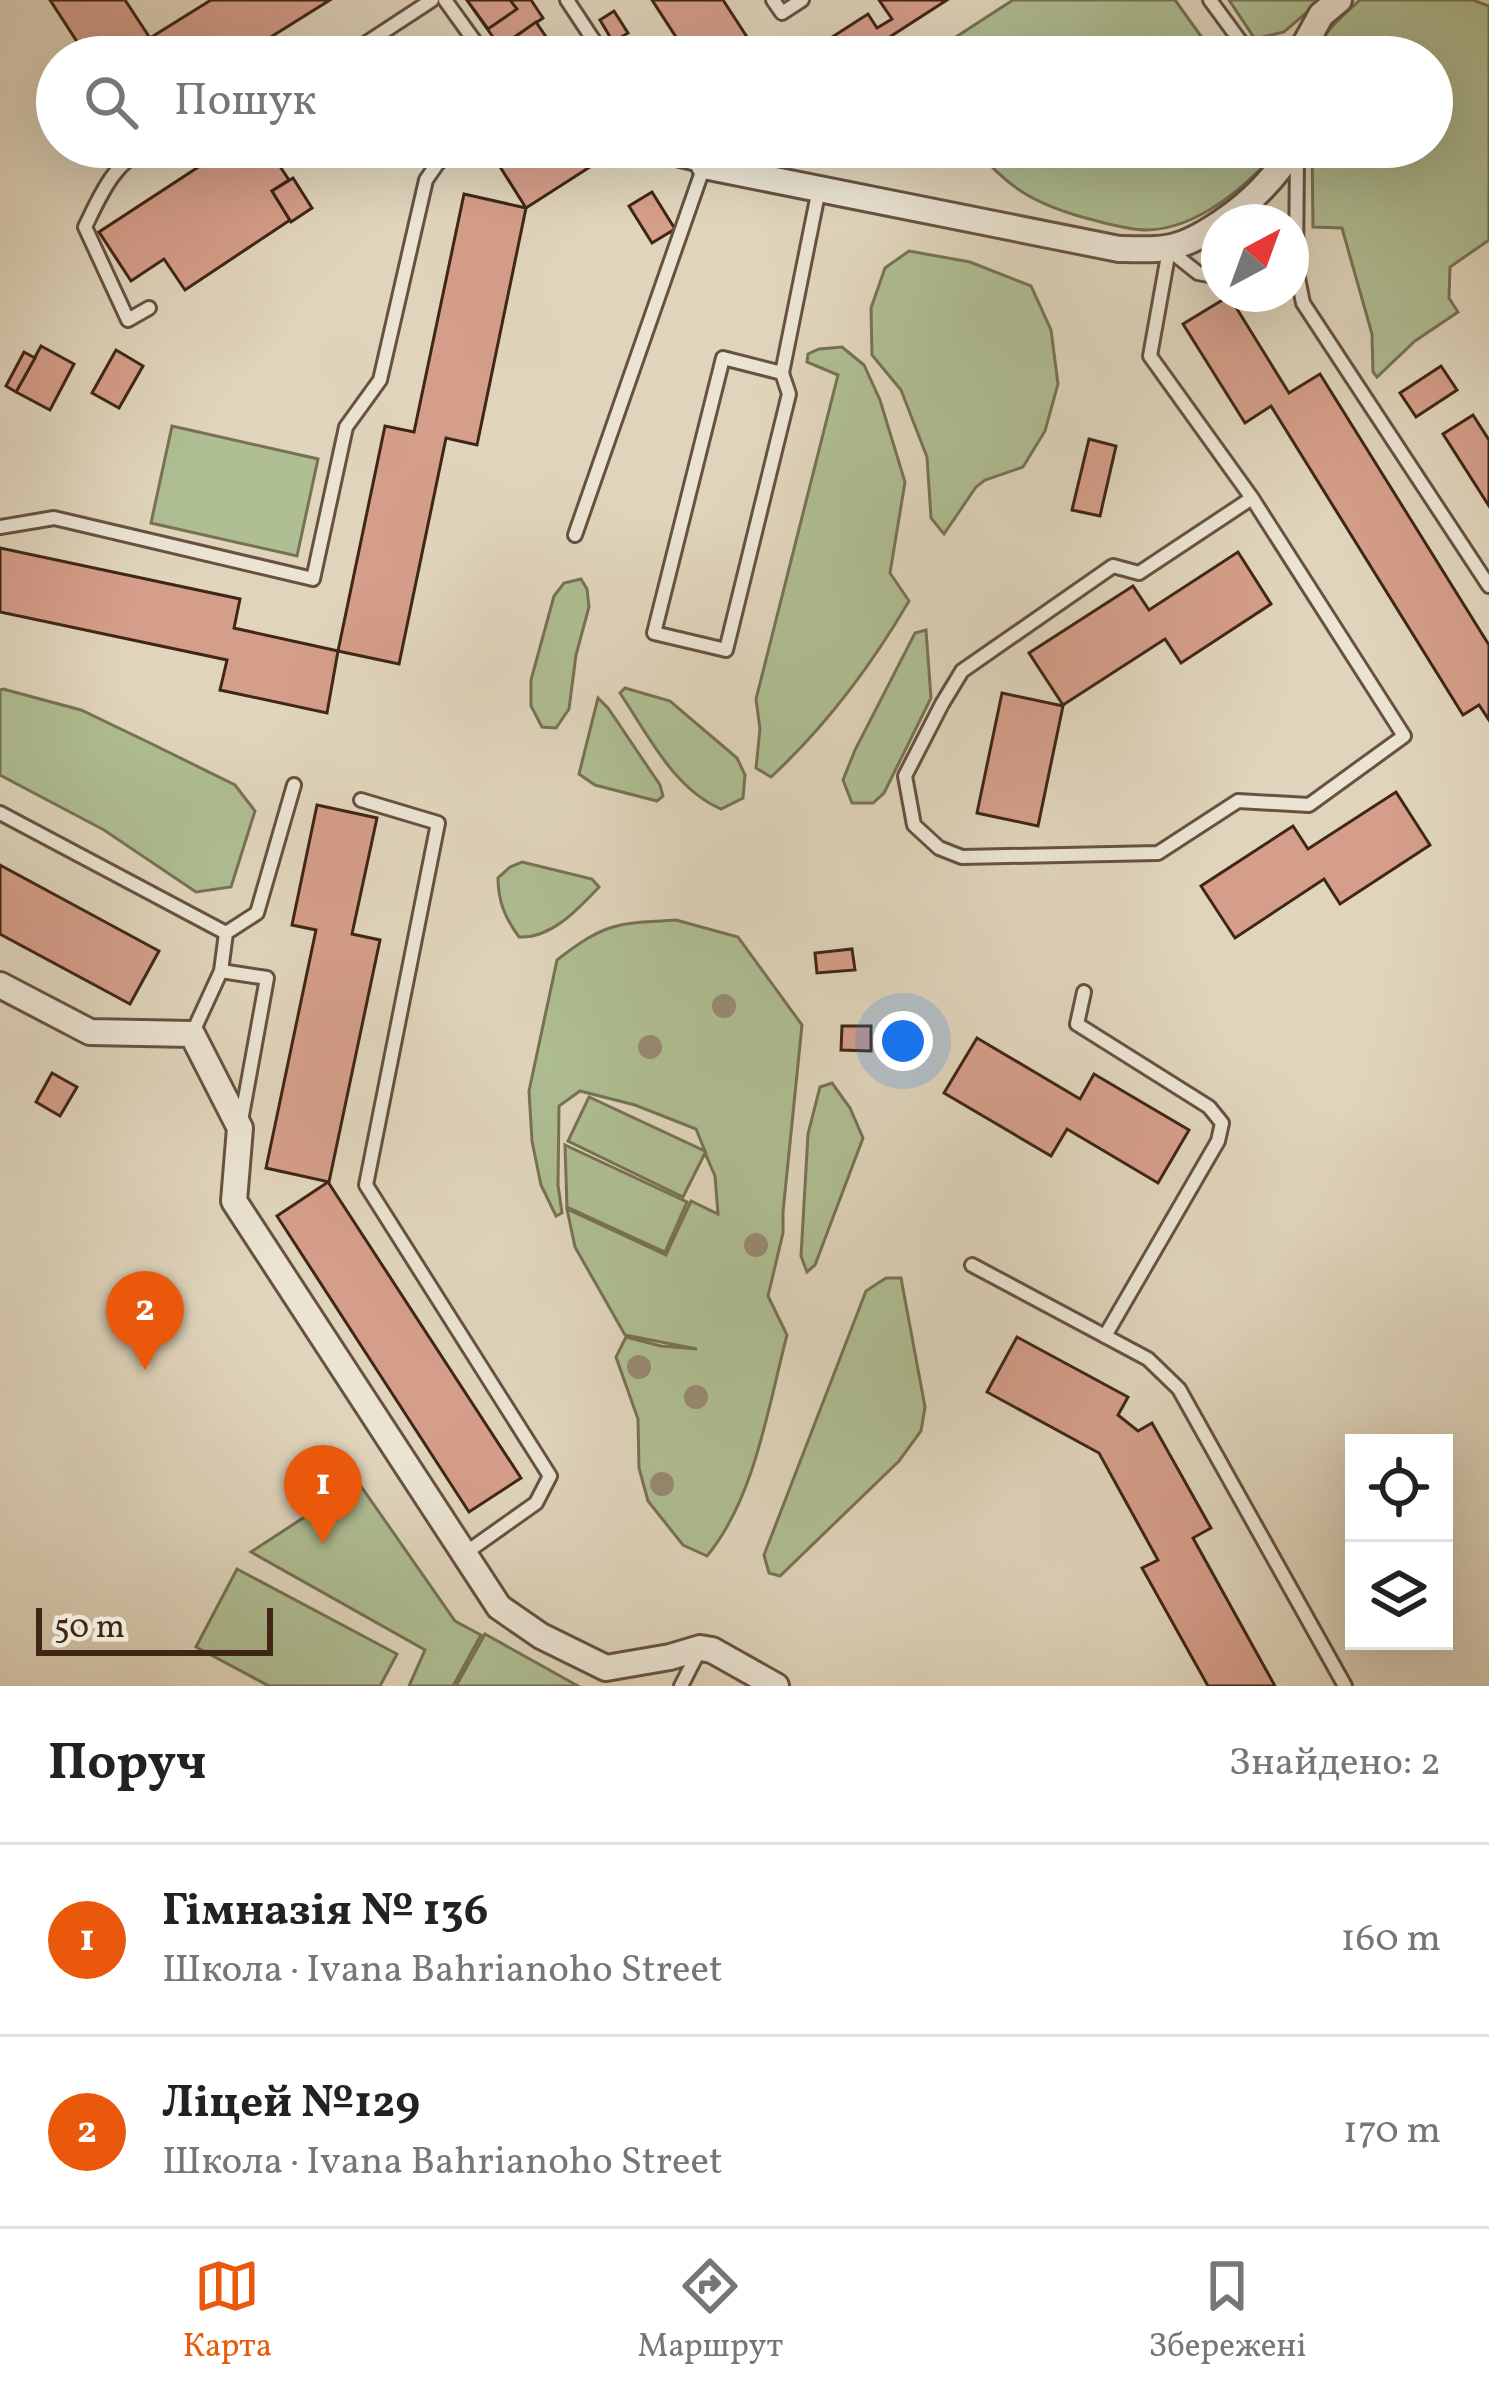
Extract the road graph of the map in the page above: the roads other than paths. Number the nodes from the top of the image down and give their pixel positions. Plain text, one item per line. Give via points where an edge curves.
1 (431, 0) edge
2 (445, 0) edge
3 (567, 0) edge
4 (773, 0) edge
5 (802, 0) edge
6 (1210, 0) edge
7 (1339, 0) edge
8 (377, 36) edge
9 (471, 36) edge
10 (589, 36) edge
11 (1236, 36) edge
12 (1310, 36) edge
13 (120, 168) edge
14 (434, 168) edge
15 (703, 168) edge
16 (714, 168) edge
17 (1282, 168) edge
18 (1296, 168) edge
19 (819, 189) junction
20 (1247, 204) edge
21 (1295, 204) edge
22 (1201, 236) edge
23 (1169, 250) junction
24 (1201, 274) edge
25 (149, 308) dead end
26 (1309, 312) edge
27 (782, 373) junction
28 (1252, 498) junction
29 (0, 527) edge
30 (574, 535) dead end
31 (1489, 586) edge
32 (294, 785) dead end
33 (361, 800) dead end
34 (0, 813) edge
35 (226, 933) junction
36 (220, 971) junction
37 (0, 985) edge
38 (1084, 992) dead end
39 (192, 1034) junction
40 (240, 1128) junction
41 (972, 1265) dead end
42 (1105, 1336) junction
43 (463, 1554) junction
44 (700, 1648) junction
45 (681, 1686) edge
46 (776, 1686) edge
47 (1345, 1686) edge

1 - 8 lane
2 - 9 lane
3 - 10 lane
4 - 5 lane via 782,13
6 - 11 lane
7 - 12 street
13 - 25 lane via 85,227 128,320
14 - 29 lane via 380,380 346,427 313,579 54,518
15 - 30 lane
16 - 19 street
17 - 20 street
18 - 21 lane
19 - 23 street via 1118,249
19 - 27 lane
22 - 23 street
23 - 24 lane
23 - 28 lane via 1150,356
26 - 31 lane
27 - 27 lane via 723,358 654,633 726,650 789,394
28 - 28 lane via 1405,736 1309,805 1238,801 1158,853 962,857 914,825 905,776 962,671 1113,566 1139,574
32 - 35 lane via 257,913
33 - 43 lane via 439,823 366,1185 550,1476 536,1503
34 - 35 lane
35 - 36 lane
36 - 39 lane
36 - 40 lane via 267,978
37 - 39 street via 90,1032
38 - 42 lane via 1077,1024 1222,1123
39 - 40 street
40 - 43 street via 234,1201
41 - 42 lane
42 - 47 lane via 1148,1358 1179,1389
43 - 44 street via 499,1607 606,1668
44 - 45 lane
44 - 46 street

